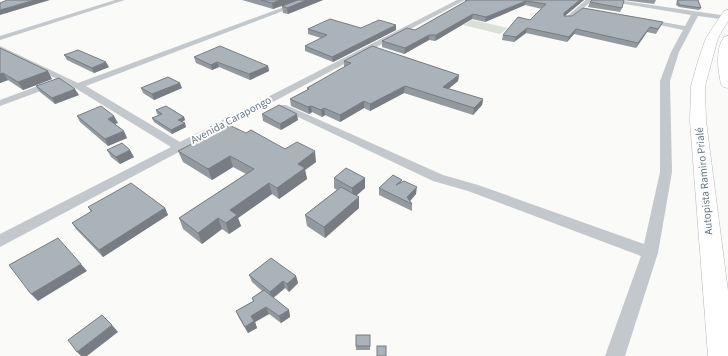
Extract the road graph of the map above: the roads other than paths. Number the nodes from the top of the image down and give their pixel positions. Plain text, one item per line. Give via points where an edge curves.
1 (122, 0) edge
2 (309, 0) edge
3 (462, 0) edge
4 (590, 0) edge
5 (604, 0) edge
6 (672, 0) edge
7 (672, 11) junction
8 (695, 14) junction
9 (727, 16) edge
10 (633, 18) edge
11 (567, 19) edge
12 (687, 28) junction
13 (0, 38) edge
14 (728, 39) edge
15 (370, 47) junction
16 (0, 48) edge
17 (383, 51) edge
18 (64, 79) junction
19 (728, 84) edge
20 (78, 86) junction
21 (267, 101) junction
22 (0, 103) edge
23 (180, 147) junction
24 (0, 241) edge
25 (650, 253) junction
26 (615, 356) edge
27 (722, 356) edge

1 - 13 street
2 - 20 street
3 - 15 street, Avenida Carapongo
4 - 11 street via 584,9
5 - 7 street
6 - 7 street
7 - 8 street
8 - 9 street
8 - 12 street
9 - 27 highway, Autopista Ramiro Prialé via 712,38 698,86 698,121
10 - 12 street
12 - 25 street via 665,81 666,172
14 - 19 highway via 724,67
15 - 17 street
15 - 21 street, Avenida Carapongo
16 - 18 street
18 - 20 street
18 - 22 street
20 - 23 street
21 - 23 street, Avenida Carapongo
21 - 25 street via 438,178 473,188
23 - 24 street, Avenida Carapongo
25 - 26 street

